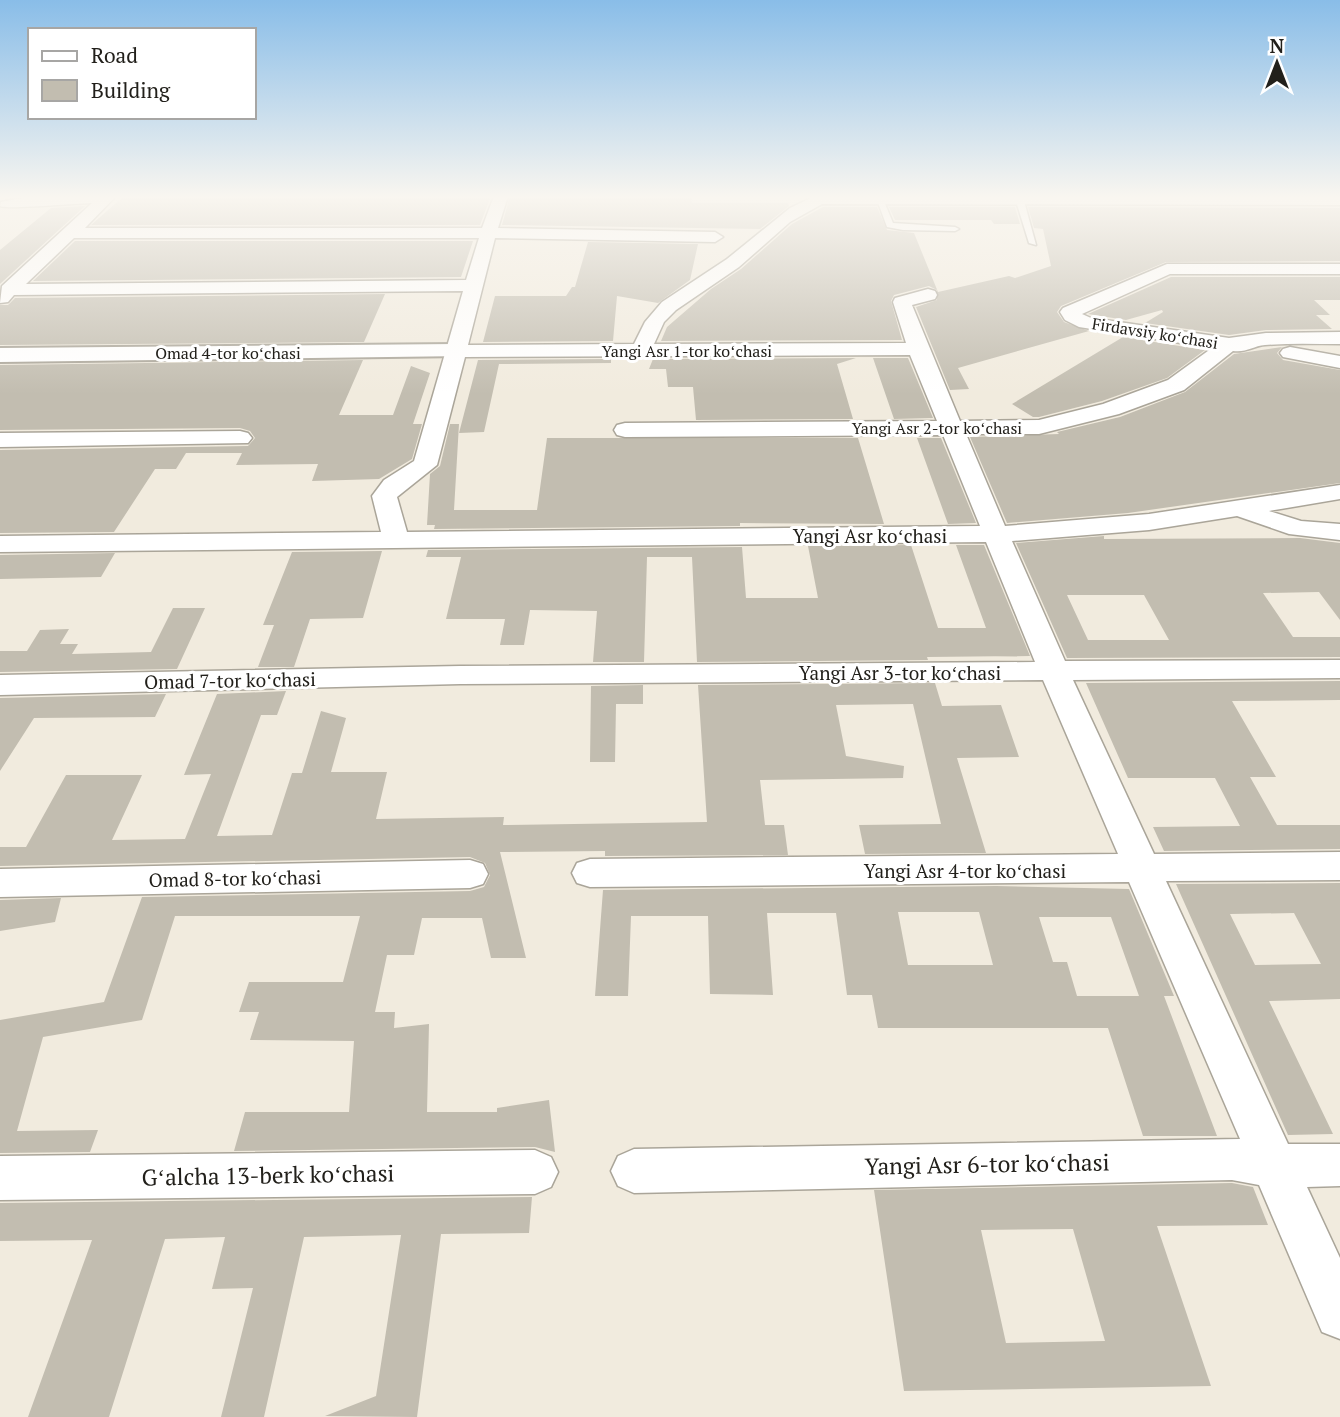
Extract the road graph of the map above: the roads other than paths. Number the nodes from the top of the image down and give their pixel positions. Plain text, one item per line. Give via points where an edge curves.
1 (39, 262) edge
2 (479, 262) edge
3 (734, 262) edge
4 (1340, 269) edge
5 (473, 285) junction
6 (5, 295) edge
7 (928, 295) dead end
8 (1340, 338) edge
9 (1229, 344) junction
10 (919, 349) junction
11 (456, 351) junction
12 (641, 351) junction
13 (0, 355) edge
14 (1340, 362) edge
15 (953, 427) junction
16 (625, 430) dead end
17 (240, 438) dead end
18 (0, 440) edge
19 (1340, 492) edge
20 (1241, 508) junction
21 (1340, 532) edge
22 (997, 534) junction
23 (396, 539) junction
24 (0, 544) edge
25 (1340, 669) edge
26 (1054, 671) junction
27 (460, 675) joint
28 (0, 685) edge
29 (1340, 866) edge
30 (1143, 869) junction
31 (590, 873) dead end
32 (470, 874) dead end
33 (0, 883) edge
34 (1272, 1166) junction
35 (1340, 1166) edge
36 (634, 1171) dead end
37 (535, 1172) dead end
38 (0, 1178) edge
39 (1340, 1314) edge

1 - 6 street
2 - 5 street
3 - 12 street via 660,314
4 - 9 street, Firdavsiy koʻchasi via 1167,269 1070,312 1086,323
5 - 6 street
5 - 11 street
7 - 10 street via 902,302
8 - 9 street, Firdavsiy koʻchasi
9 - 14 street, Firdavsiy koʻchasi
9 - 15 street, Yangi Asr 2-tor koʻchasi via 1176,385 1111,409 1039,427
10 - 12 street, Yangi Asr 1-tor koʻchasi
10 - 15 street
11 - 12 street, Yangi Asr 1-tor koʻchasi
11 - 13 street, Omad 4-tor koʻchasi
11 - 23 street via 425,465 384,496
15 - 16 street, Yangi Asr 2-tor koʻchasi
15 - 22 street
17 - 18 street
19 - 20 street, Yangi Asr koʻchasi
20 - 21 street via 1277,524
20 - 22 street, Yangi Asr koʻchasi via 1149,522
22 - 23 street, Yangi Asr koʻchasi
22 - 26 street
23 - 24 street, Yangi Asr koʻchasi
25 - 26 street, Yangi Asr 3-tor koʻchasi
26 - 27 street, Yangi Asr 3-tor koʻchasi
26 - 30 street
27 - 28 street, Omad 7-tor koʻchasi
29 - 30 street, Yangi Asr 4-tor koʻchasi
30 - 31 street, Yangi Asr 4-tor koʻchasi
30 - 34 street
32 - 33 street, Omad 8-tor koʻchasi
34 - 35 street, Yangi Asr 6-tor koʻchasi
34 - 36 street, Yangi Asr 6-tor koʻchasi via 1232,1159
34 - 39 street
37 - 38 street, Gʻalcha 13-berk koʻchasi

